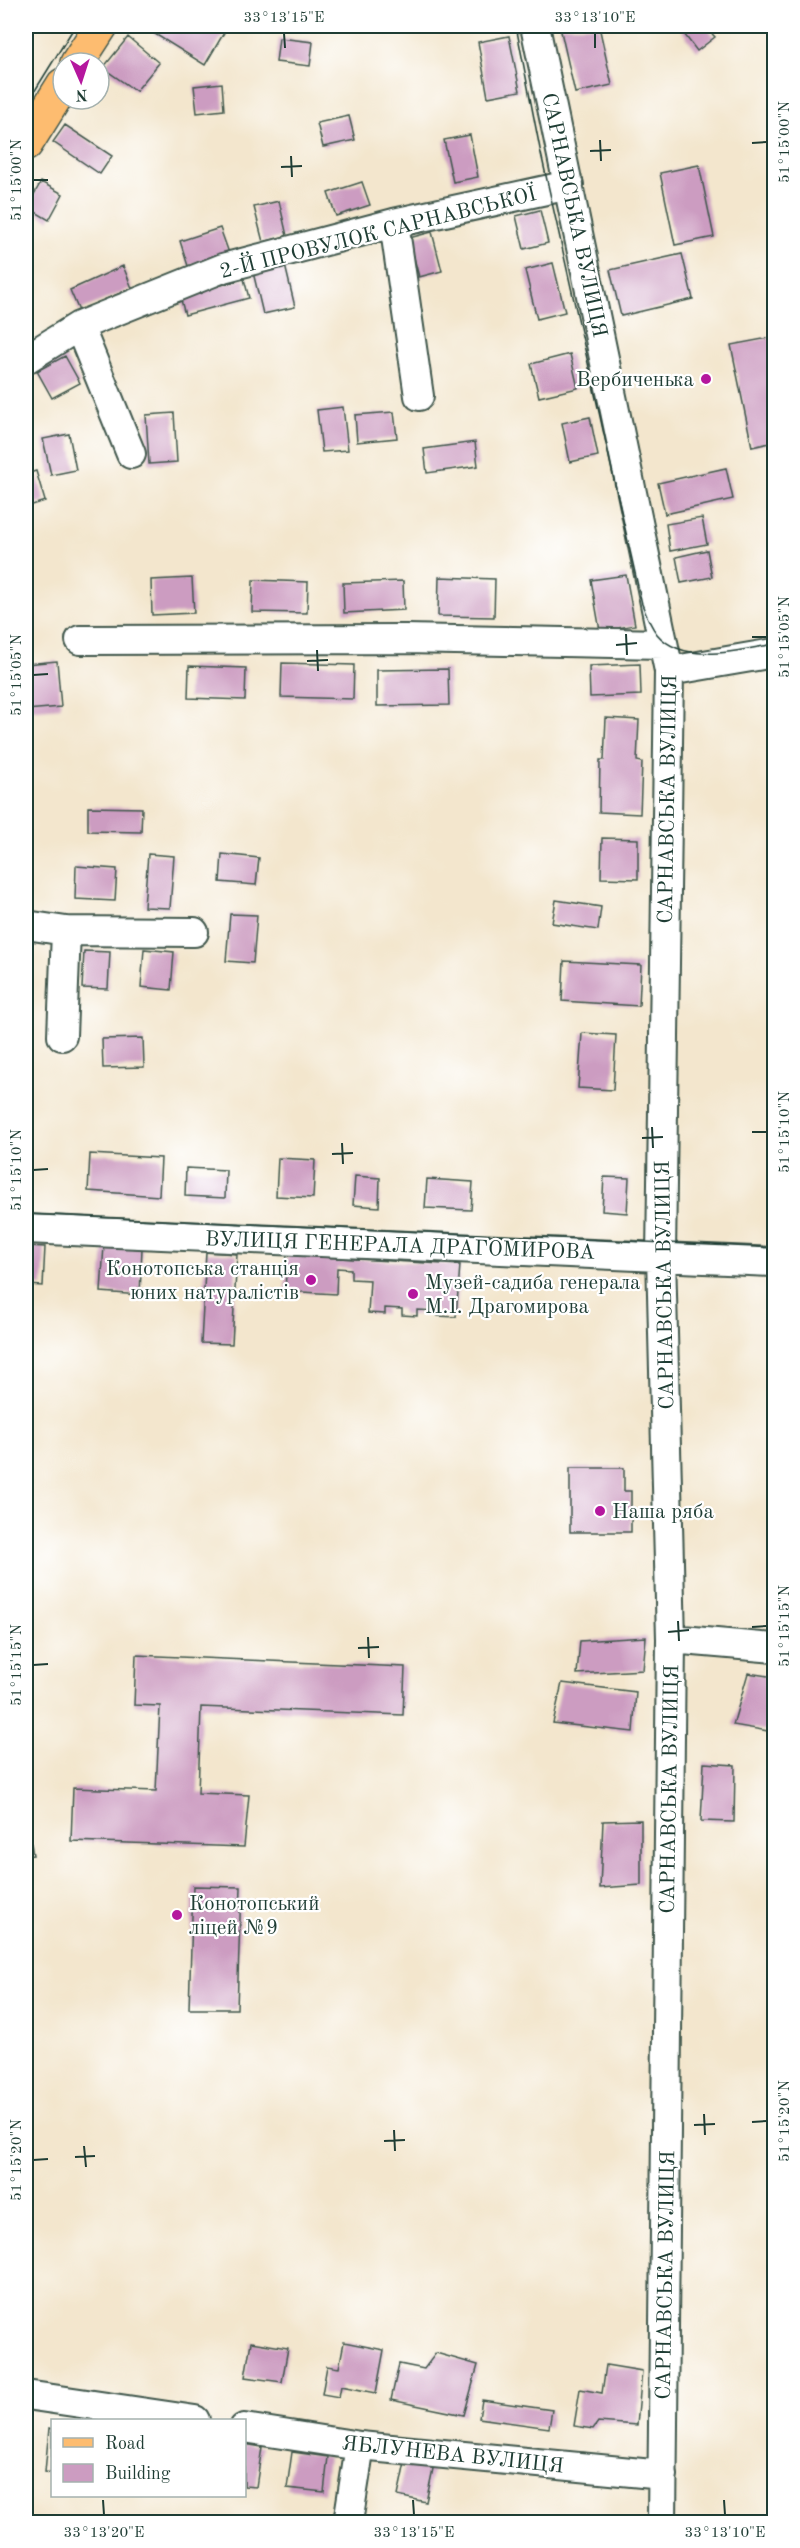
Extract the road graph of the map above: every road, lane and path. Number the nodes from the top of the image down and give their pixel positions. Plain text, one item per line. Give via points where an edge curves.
1 (101, 26) edge
2 (535, 26) edge
3 (85, 51) edge
4 (51, 104) edge
5 (26, 144) edge
6 (570, 185) junction
7 (394, 223) junction
8 (79, 326) junction
9 (26, 359) edge
10 (419, 396) dead end
11 (131, 454) dead end
12 (80, 640) dead end
13 (663, 644) junction
14 (774, 653) edge
15 (669, 671) junction
16 (26, 925) edge
17 (66, 931) junction
18 (194, 932) dead end
19 (62, 1036) dead end
20 (26, 1229) edge
21 (661, 1256) junction
22 (774, 1262) edge
23 (671, 1639) junction
24 (774, 1648) edge
25 (26, 2395) edge
26 (182, 2419) edge
27 (246, 2428) edge
28 (360, 2445) junction
29 (663, 2475) junction
30 (348, 2523) edge
31 (662, 2523) edge

1 - 3 main road
2 - 6 street, САРНАВСЬКА ВУЛИЦЯ
4 - 5 main road
6 - 7 street, 2-Й ПРОВУЛОК САРНАВСЬКОЇ
6 - 13 street, САРНАВСЬКА ВУЛИЦЯ
7 - 8 street, 2-Й ПРОВУЛОК САРНАВСЬКОЇ via 224,268
7 - 10 street
8 - 9 street, 2-Й ПРОВУЛОК САРНАВСЬКОЇ
8 - 11 street
12 - 13 street via 405,639
13 - 15 street, САРНАВСЬКА ВУЛИЦЯ
14 - 15 street
15 - 21 street, САРНАВСЬКА ВУЛИЦЯ
16 - 17 street
17 - 18 street
17 - 19 street
20 - 21 street, ВУЛИЦЯ ГЕНЕРАЛА ДРАГОМИРОВА
21 - 22 street, ВУЛИЦЯ ГЕНЕРАЛА ДРАГОМИРОВА
21 - 23 street, САРНАВСЬКА ВУЛИЦЯ
23 - 24 street
23 - 29 street, САРНАВСЬКА ВУЛИЦЯ
25 - 26 street
27 - 28 street, ЯБЛУНЕВА ВУЛИЦЯ
28 - 29 street, ЯБЛУНЕВА ВУЛИЦЯ
28 - 30 street
29 - 31 street, САРНАВСЬКА ВУЛИЦЯ

